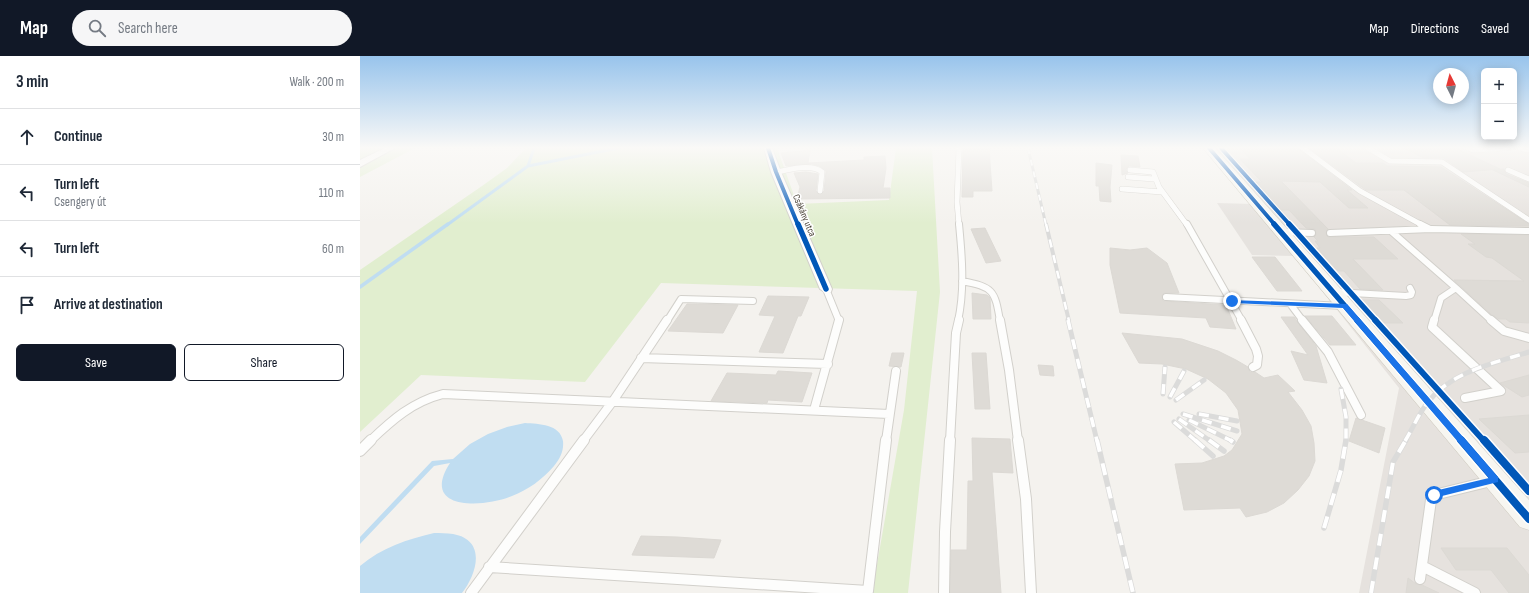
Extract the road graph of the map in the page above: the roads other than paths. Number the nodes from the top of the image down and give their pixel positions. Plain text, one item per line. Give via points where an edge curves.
1 (776, 173) edge
2 (822, 173) edge
3 (959, 173) edge
4 (1153, 173) edge
5 (1231, 173) edge
6 (1336, 173) edge
7 (1459, 173) edge
8 (1515, 173) edge
9 (1128, 177) dead end
10 (1154, 179) junction
11 (1529, 179) edge
12 (1122, 189) dead end
13 (820, 191) dead end
14 (1162, 192) junction
15 (1529, 220) edge
16 (1431, 229) junction
17 (1529, 231) edge
18 (1282, 232) junction
19 (1392, 232) junction
20 (1312, 233) dead end
21 (1330, 233) dead end
22 (962, 281) junction
23 (1410, 288) dead end
24 (1456, 288) junction
25 (826, 289) joint
26 (1166, 297) dead end
27 (1339, 299) junction
28 (1232, 301) junction
29 (753, 302) dead end
30 (1291, 304) junction
31 (1529, 338) edge
32 (641, 358) junction
33 (828, 364) junction
34 (1253, 367) dead end
35 (896, 371) dead end
36 (1465, 398) dead end
37 (613, 401) junction
38 (814, 410) junction
39 (889, 414) junction
40 (1361, 415) dead end
41 (360, 451) edge
42 (1495, 480) junction
43 (1529, 519) edge
44 (1422, 566) junction
45 (489, 567) junction
46 (1420, 579) dead end
47 (868, 592) edge
48 (471, 593) edge
49 (944, 593) edge
50 (1031, 593) edge
51 (1474, 593) edge

1 - 25 street, Csákány utca
2 - 13 lane
3 - 22 lane
4 - 10 lane
5 - 18 main road
6 - 16 lane via 1360,191
7 - 15 lane
8 - 11 lane
9 - 10 lane
10 - 14 lane
12 - 14 lane
14 - 28 lane via 1184,220
16 - 17 lane
16 - 19 lane
18 - 20 lane
18 - 27 main road
19 - 21 lane
19 - 24 lane
22 - 49 lane via 956,341
22 - 50 lane via 991,288 996,298 1009,370 1026,499
23 - 27 lane via 1411,295 1402,297 1350,292
24 - 31 lane via 1504,331
24 - 36 lane via 1441,298 1432,327 1501,392
25 - 33 lane via 839,317
26 - 28 lane
27 - 30 lane
27 - 42 main road
28 - 30 lane
28 - 34 lane via 1258,356 1257,365
29 - 32 lane via 681,299
30 - 40 lane via 1328,352
32 - 33 lane
32 - 37 lane
33 - 38 lane
35 - 39 lane
37 - 38 lane
37 - 41 lane via 443,394 417,402 399,413
37 - 45 lane
38 - 39 lane
39 - 47 lane
42 - 43 main road
42 - 44 lane via 1434,495 1431,500
44 - 46 lane
44 - 51 lane
45 - 47 lane
45 - 48 lane

